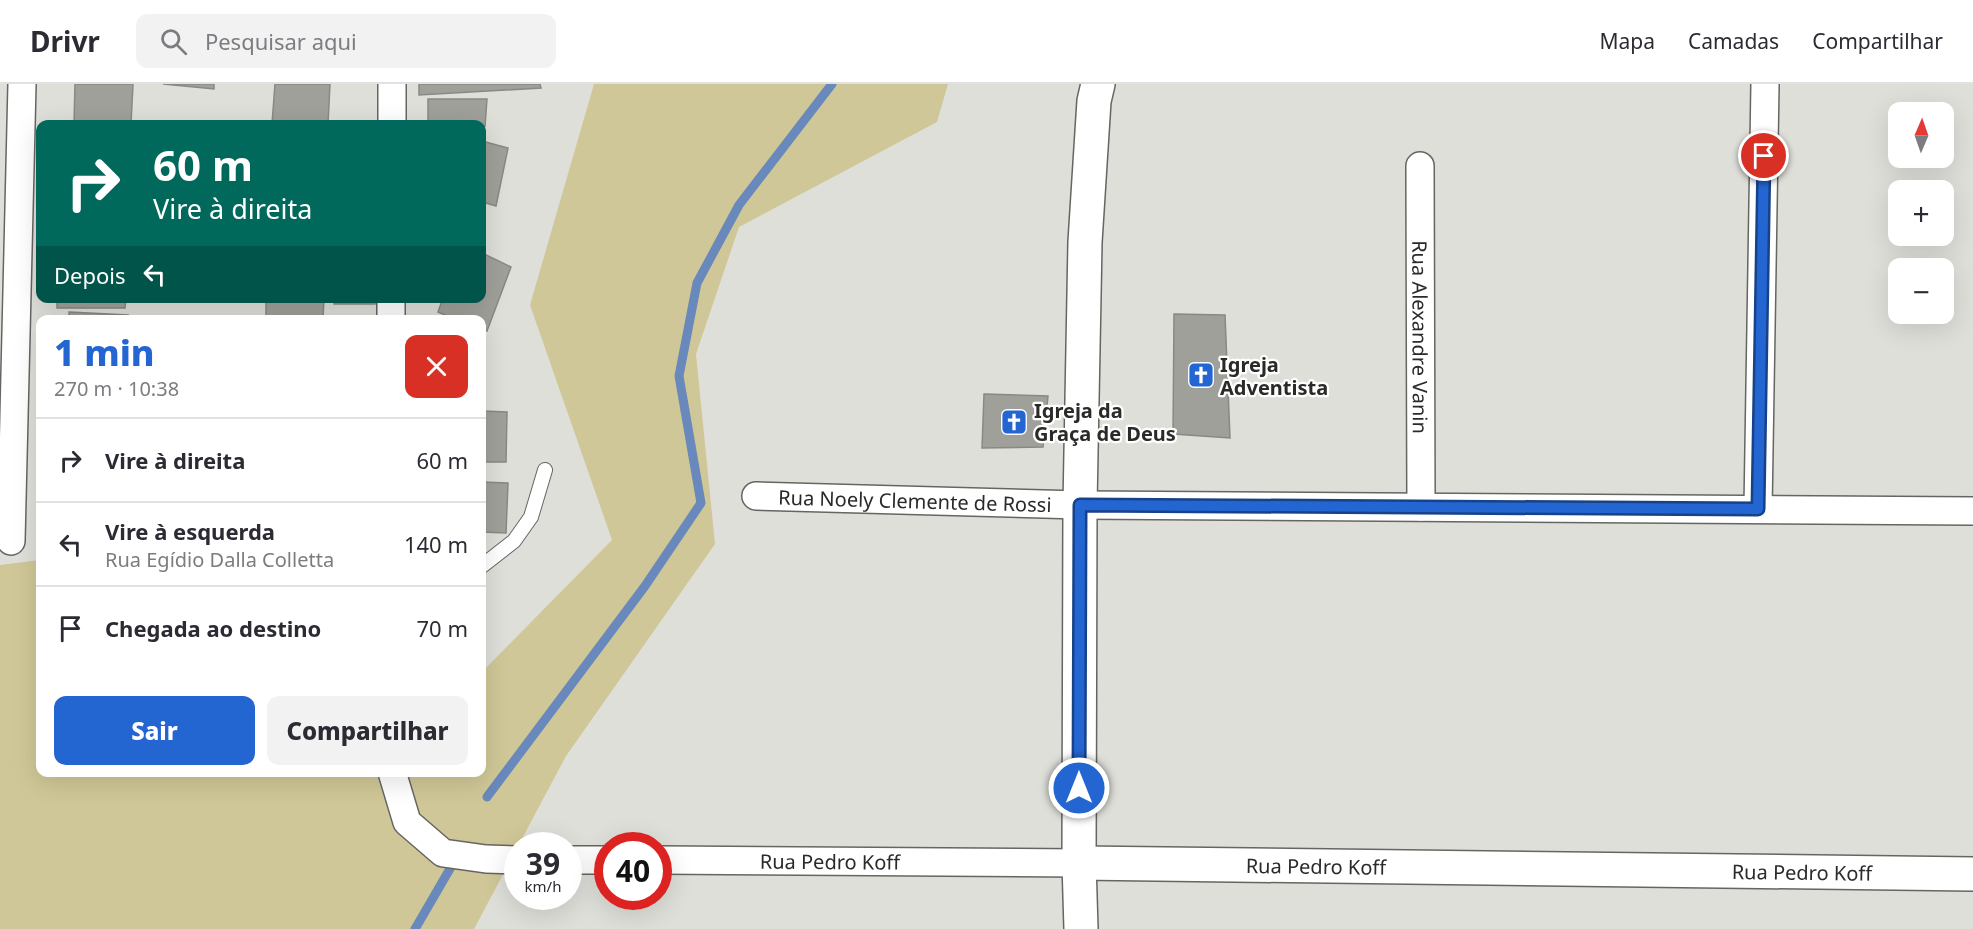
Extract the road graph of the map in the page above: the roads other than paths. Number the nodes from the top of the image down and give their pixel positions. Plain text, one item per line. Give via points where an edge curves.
1 (22, 84) edge
2 (392, 84) edge
3 (1098, 84) edge
4 (1765, 84) edge
5 (392, 120) edge
6 (1420, 166) dead end
7 (545, 470) dead end
8 (756, 496) dead end
9 (1080, 505) junction
10 (1420, 507) junction
11 (1758, 509) junction
12 (1973, 511) edge
13 (11, 541) dead end
14 (486, 563) edge
15 (394, 777) edge
16 (504, 860) edge
17 (672, 860) edge
18 (1079, 863) junction
19 (1973, 874) edge
20 (1081, 929) edge

1 - 13 street
2 - 5 street
3 - 9 street via 1085,242
4 - 11 street
6 - 10 street, Rua Alexandre Vanin
7 - 14 lane via 531,517 514,541
8 - 9 street, Rua Noely Clemente de Rossi
9 - 10 street, Rua Noely Clemente de Rossi
9 - 18 street
10 - 11 street, Rua Noely Clemente de Rossi
11 - 12 street, Rua Noely Clemente de Rossi
15 - 16 street via 407,822 443,853
17 - 18 street, Rua Pedro Koff
18 - 19 street, Rua Pedro Koff
18 - 20 street

